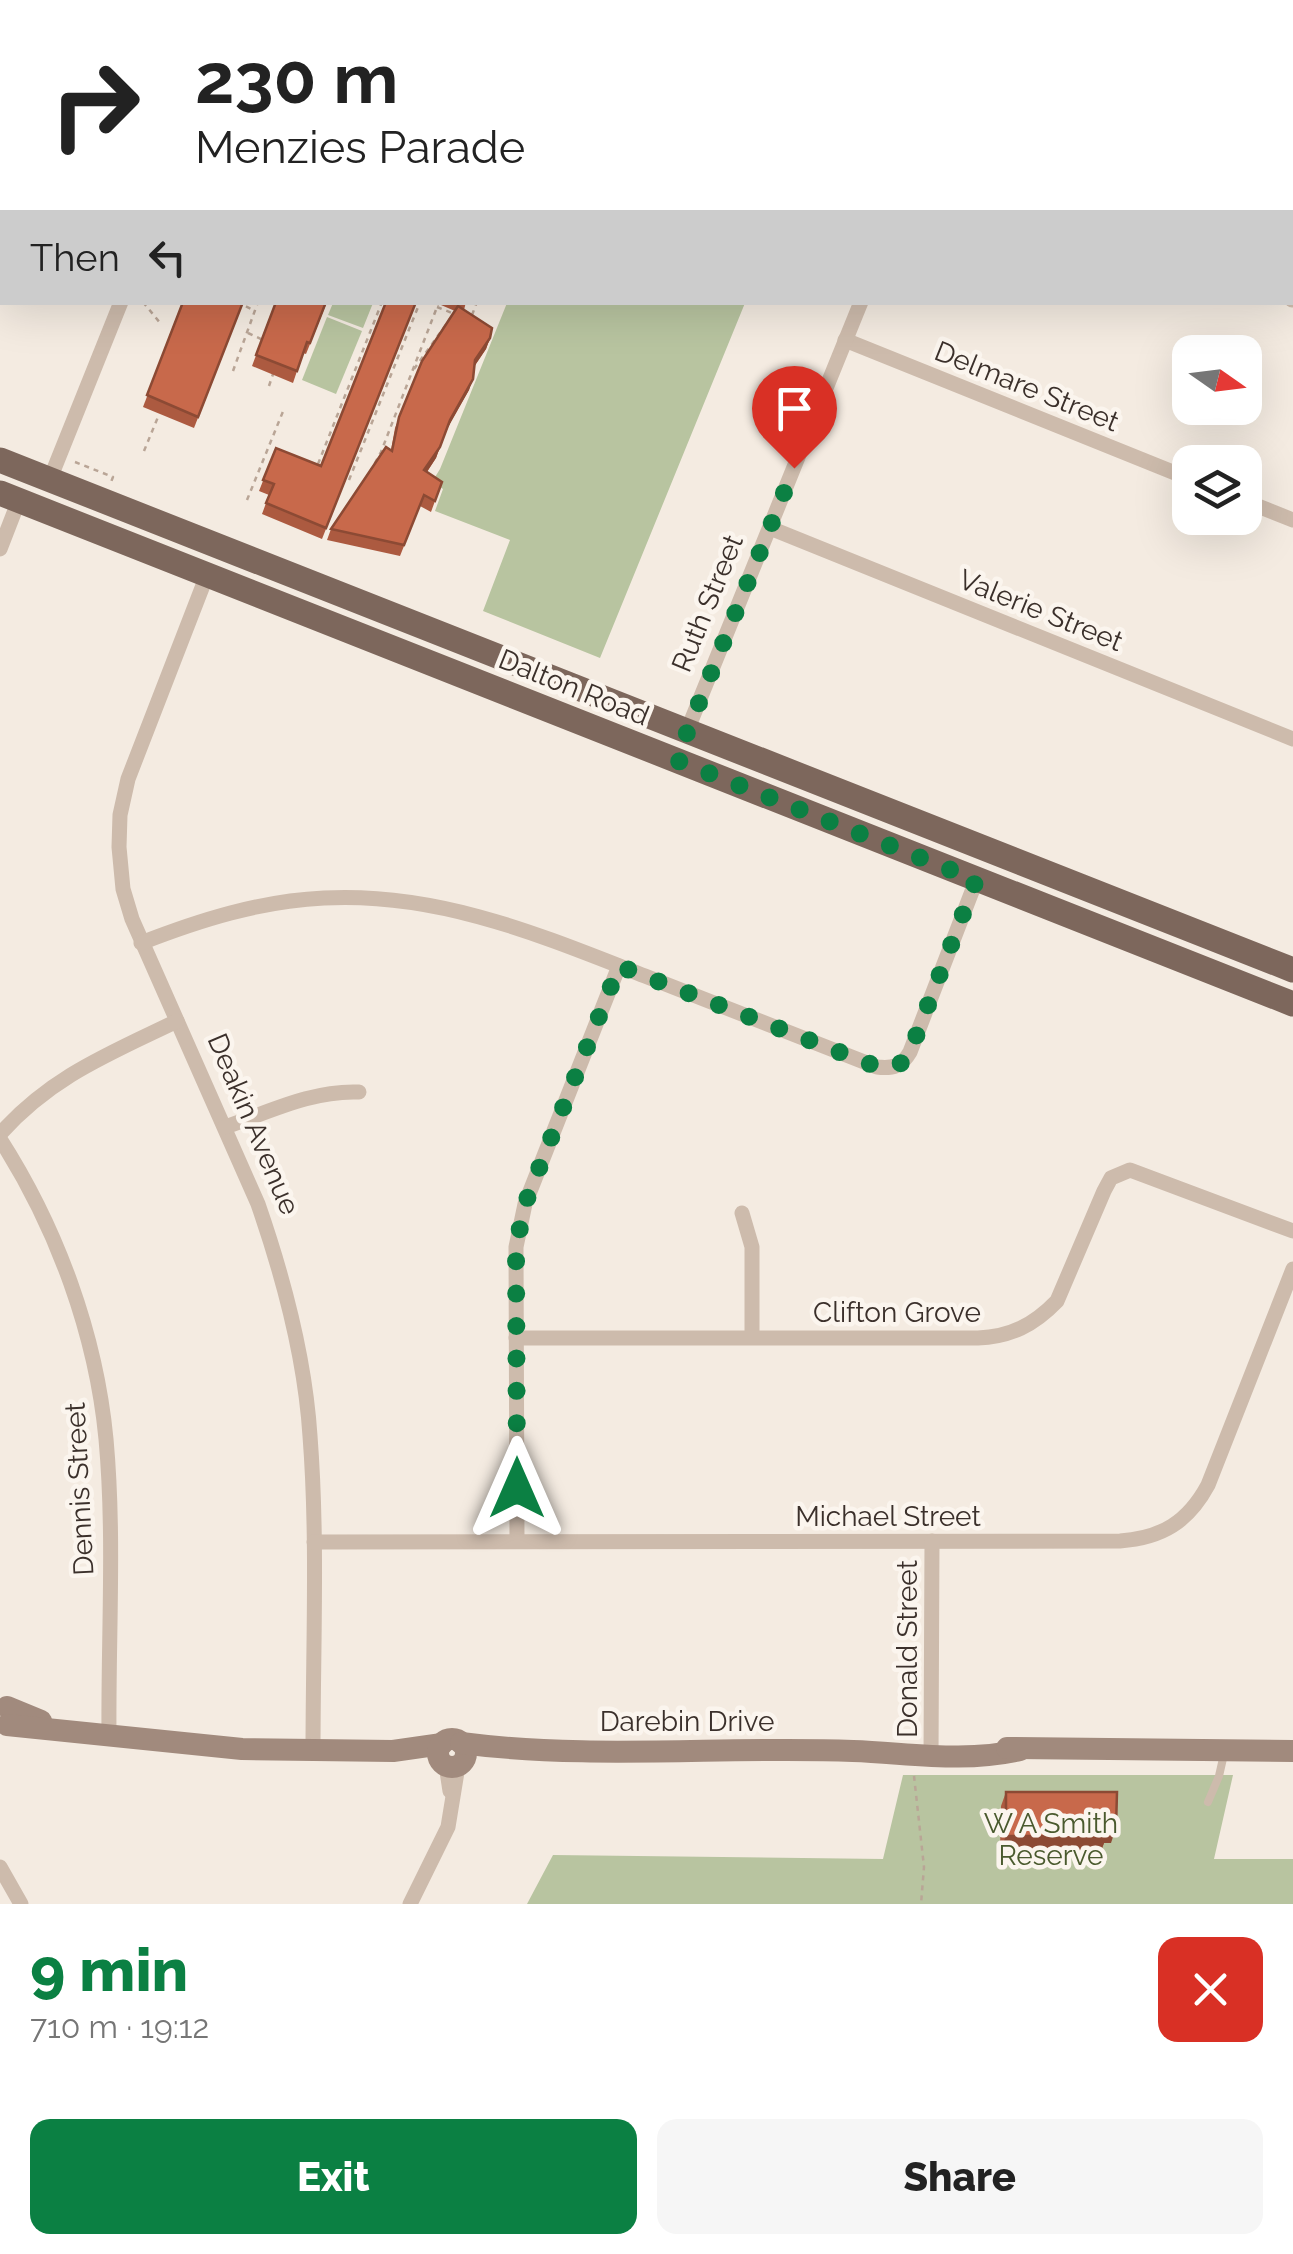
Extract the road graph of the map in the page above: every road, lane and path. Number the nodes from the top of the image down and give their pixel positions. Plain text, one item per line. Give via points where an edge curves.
1 (120, 305) edge
2 (145, 305) edge
3 (242, 305) edge
4 (257, 305) edge
5 (381, 305) edge
6 (419, 305) edge
7 (438, 305) edge
8 (440, 305) edge
9 (476, 305) edge
10 (859, 305) edge
11 (255, 311) junction
12 (454, 314) junction
13 (161, 324) dead end
14 (247, 333) junction
15 (264, 340) edge
16 (846, 340) junction
17 (233, 371) dead end
18 (273, 373) edge
19 (412, 373) junction
20 (268, 386) dead end
21 (284, 409) dead end
22 (158, 416) edge
23 (144, 451) dead end
24 (0, 460) edge
25 (317, 466) edge
26 (1172, 472) edge
27 (50, 480) junction
28 (349, 480) edge
29 (365, 481) edge
30 (10, 496) edge
31 (247, 500) dead end
32 (1262, 508) edge
33 (1293, 520) edge
34 (770, 528) junction
35 (219, 546) junction
36 (0, 549) edge
37 (207, 575) junction
38 (687, 732) junction
39 (1293, 739) edge
40 (676, 760) junction
41 (976, 880) junction
42 (141, 943) junction
43 (619, 966) junction
44 (1293, 970) edge
45 (1293, 1004) edge
46 (177, 1021) junction
47 (359, 1092) dead end
48 (225, 1126) junction
49 (0, 1136) edge
50 (742, 1213) dead end
51 (1293, 1231) edge
52 (1293, 1269) edge
53 (752, 1337) junction
54 (516, 1338) junction
55 (517, 1541) junction
56 (932, 1541) junction
57 (314, 1542) junction
58 (3, 1716) edge
59 (108, 1736) junction
60 (313, 1750) junction
61 (1224, 1751) junction
62 (1293, 1751) edge
63 (452, 1757) junction
64 (925, 1758) junction
65 (1208, 1802) dead end
66 (0, 1867) edge
67 (21, 1904) edge
68 (410, 1904) edge
69 (921, 1904) edge

1 - 27 street
2 - 13 path
3 - 11 path
4 - 11 path
5 - 25 path
6 - 28 path
7 - 19 path
8 - 12 path
9 - 12 path via 470,321
10 - 16 street, Ruth Street
11 - 14 path
12 - 19 path
14 - 15 path
14 - 17 path
16 - 26 street, Delmare Street
16 - 34 street, Ruth Street
18 - 20 path
19 - 29 path
21 - 31 path
22 - 23 path
24 - 27 main road, Dalton Road
27 - 35 main road, Dalton Road
30 - 36 street
30 - 37 main road, Dalton Road
32 - 33 street
34 - 38 street, Ruth Street
34 - 39 street, Valerie Street
35 - 37 main road, Deakin Avenue
35 - 38 main road, Dalton Road
37 - 40 main road, Dalton Road
37 - 42 street, Deakin Avenue via 137,752 120,816 124,890
38 - 40 main road, Ruth Street
38 - 44 main road, Dalton Road
40 - 41 main road, Dalton Road
41 - 43 street via 910,1052 889,1068
41 - 45 main road, Dalton Road
42 - 43 street via 245,909 366,897 491,917
42 - 46 street, Deakin Avenue
43 - 54 street via 525,1204 516,1247
46 - 48 street, Deakin Avenue
46 - 49 street via 62,1078
47 - 48 street via 314,1095
48 - 57 street, Deakin Avenue via 274,1250 299,1352
49 - 59 street, Dennis Street via 61,1259 100,1394 109,1488
50 - 53 street via 752,1247
51 - 53 street, Clifton Grove via 1130,1170 1111,1178 1057,1301 1029,1325 995,1337
52 - 56 street, Michael Street via 1208,1484 1181,1521 1138,1540
53 - 54 street, Clifton Grove
54 - 55 street
55 - 56 street, Michael Street
55 - 57 street, Michael Street
56 - 64 street, Donald Street
57 - 60 street, Deakin Avenue
58 - 59 street, Darebin Drive
59 - 60 street, Darebin Drive
60 - 63 street, Darebin Drive
61 - 62 street, Darebin Drive
61 - 64 street, Darebin Drive via 1020,1750
61 - 65 lane
63 - 64 street, Darebin Drive via 519,1750 856,1751
63 - 68 street via 444,1836
64 - 69 path
66 - 67 street

